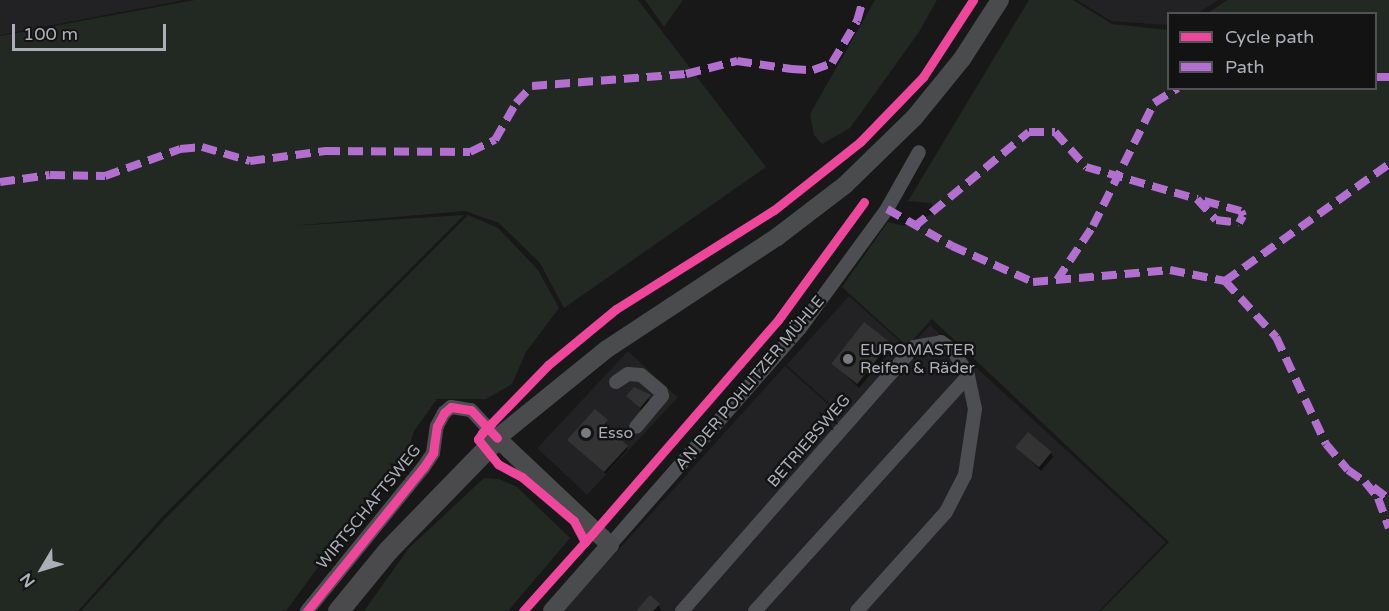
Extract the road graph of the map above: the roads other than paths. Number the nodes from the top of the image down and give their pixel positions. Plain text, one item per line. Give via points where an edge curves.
1 (1000, 0) edge
2 (919, 152) dead end
3 (968, 376) junction
4 (616, 382) dead end
5 (636, 427) dead end
6 (497, 438) junction
7 (610, 545) junction
8 (307, 611) edge
9 (338, 611) edge
10 (552, 611) edge
11 (682, 611) edge
12 (756, 611) edge
13 (856, 611) edge

1 - 6 main road via 962,59 914,118 845,185 777,237 607,349
2 - 7 street, AN DER POHLITZER MÜHLE via 887,209 800,328
3 - 11 street, BETRIEBSWEG via 954,351 941,342 914,347
3 - 12 street
3 - 13 street, BETRIEBSWEG via 975,409 965,475 946,512
4 - 5 street via 628,374 642,375 663,396
6 - 7 main road
6 - 8 street, WIRTSCHAFTSWEG via 471,410 451,407 444,413 437,426 433,453 423,468
6 - 9 highway via 388,550
7 - 10 main road, AN DER POHLITZER MÜHLE

